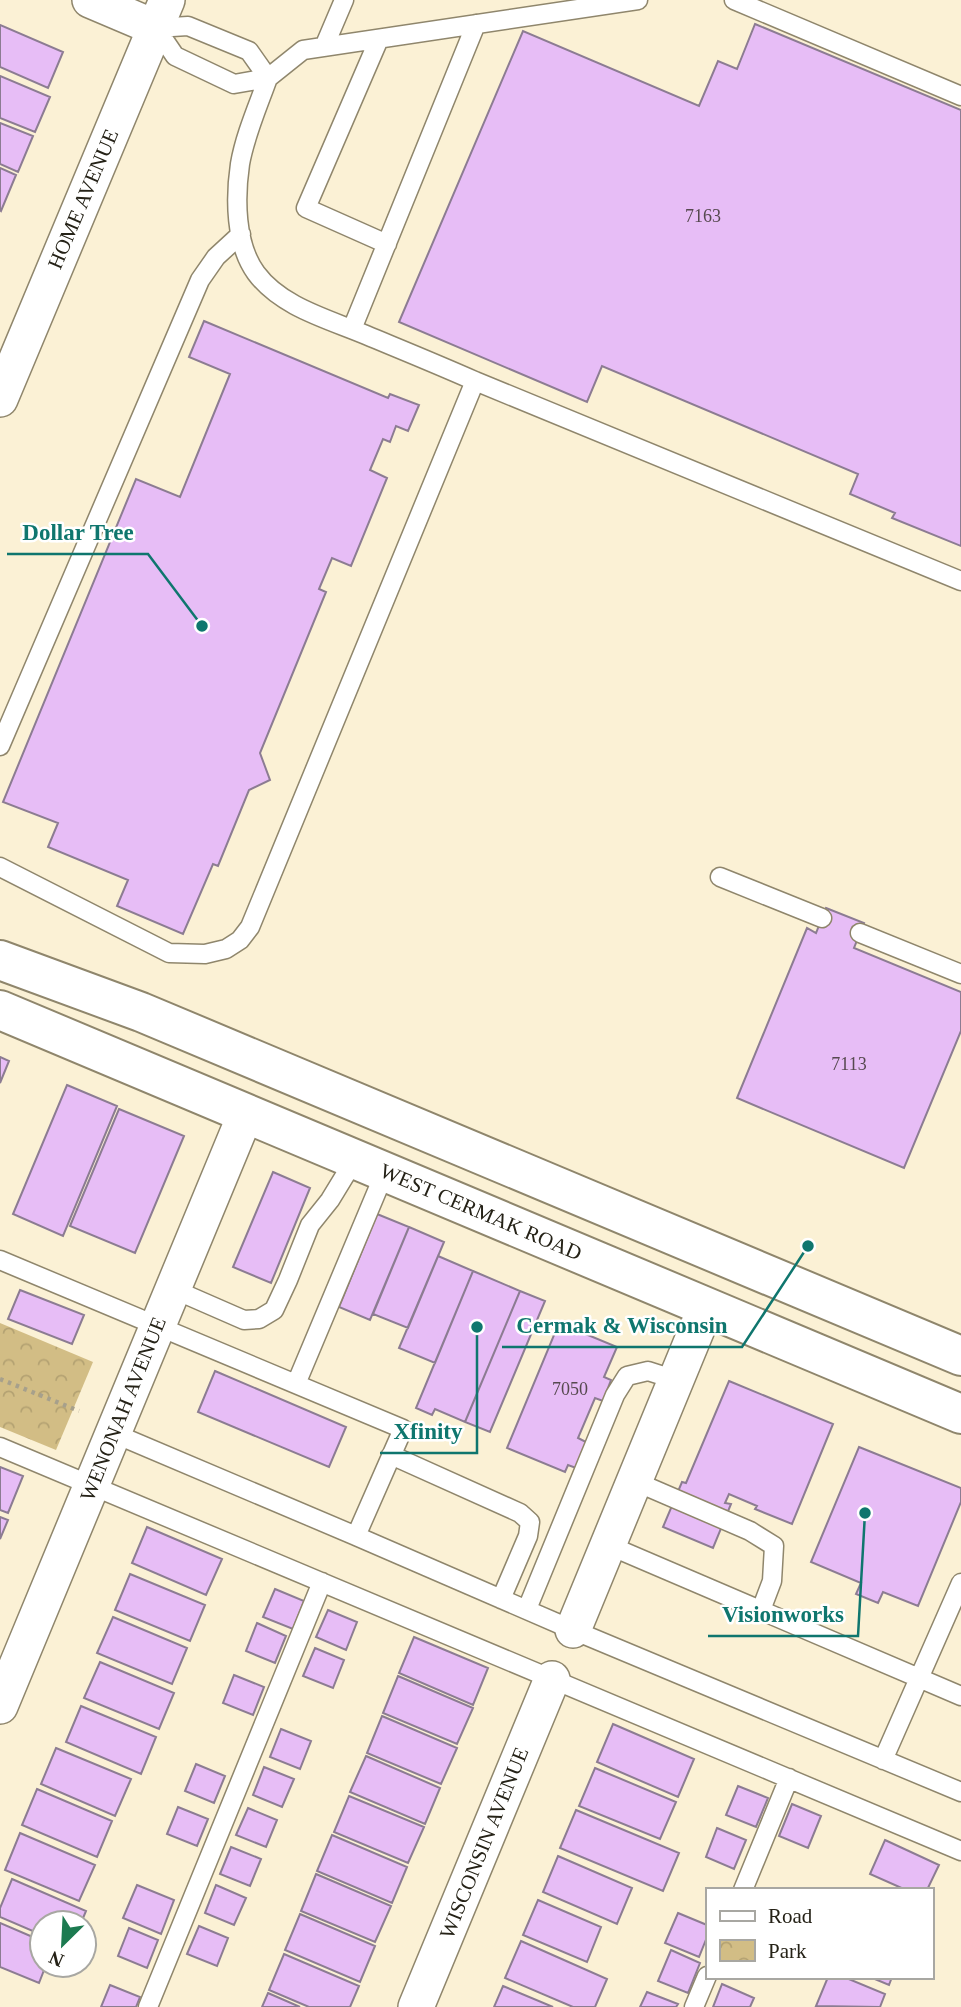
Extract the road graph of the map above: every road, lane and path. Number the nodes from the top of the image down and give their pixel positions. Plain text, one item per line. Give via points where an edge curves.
1 (90, 0) edge
2 (344, 0) edge
3 (638, 0) edge
4 (734, 0) edge
5 (161, 14) edge
6 (476, 24) junction
7 (379, 39) junction
8 (324, 47) junction
9 (268, 78) junction
10 (961, 96) edge
11 (241, 234) junction
12 (387, 244) junction
13 (352, 329) junction
14 (475, 380) junction
15 (0, 399) edge
16 (961, 581) edge
17 (0, 746) edge
18 (0, 867) edge
19 (720, 877) dead end
20 (822, 918) dead end
21 (860, 933) dead end
22 (0, 960) edge
23 (961, 974) edge
24 (0, 1010) edge
25 (246, 1113) junction
26 (370, 1166) junction
27 (0, 1259) edge
28 (173, 1290) junction
29 (706, 1307) junction
30 (158, 1325) junction
31 (961, 1356) edge
32 (0, 1379) edge
33 (676, 1380) junction
34 (296, 1384) junction
35 (79, 1411) dead end
36 (961, 1414) edge
37 (113, 1433) junction
38 (0, 1447) edge
39 (391, 1455) junction
40 (634, 1481) junction
41 (92, 1485) junction
42 (356, 1536) junction
43 (608, 1545) junction
44 (322, 1582) junction
45 (961, 1583) edge
46 (501, 1599) junction
47 (527, 1609) junction
48 (761, 1611) junction
49 (573, 1630) junction
50 (552, 1679) junction
51 (920, 1679) junction
52 (961, 1696) edge
53 (0, 1706) edge
54 (883, 1760) junction
55 (789, 1778) junction
56 (961, 1792) edge
57 (961, 1851) edge
58 (744, 1888) edge
59 (706, 1978) edge
60 (148, 2007) edge
61 (416, 2007) edge
62 (694, 2007) edge

1 - 5 street
2 - 8 lane
3 - 6 lane
4 - 10 lane
5 - 9 lane via 249,51
5 - 9 lane via 175,56 234,84
5 - 15 street, HOME AVENUE
6 - 7 lane
6 - 12 lane
7 - 8 lane
7 - 12 lane via 306,208
8 - 9 lane via 303,50
9 - 11 lane via 240,164 237,206
11 - 13 lane via 256,272 274,292 301,309
11 - 17 lane via 200,280
12 - 13 lane
13 - 14 lane
14 - 16 lane
14 - 18 lane via 250,927 240,940 226,950 205,954 169,953
19 - 20 lane
21 - 23 lane
22 - 31 main road via 141,1012
24 - 25 main road, WEST CERMAK ROAD
25 - 26 main road, WEST CERMAK ROAD
25 - 28 street, WENONAH AVENUE
26 - 28 lane via 330,1200 310,1225 274,1310 259,1319 244,1320
26 - 29 main road, WEST CERMAK ROAD
26 - 34 lane
27 - 30 lane
28 - 30 street, WENONAH AVENUE
29 - 33 street
29 - 36 main road, WEST CERMAK ROAD
30 - 34 lane
30 - 37 street, WENONAH AVENUE
32 - 35 path
33 - 40 street
33 - 47 lane via 648,1371 626,1376
34 - 39 lane via 402,1429
37 - 41 street, WENONAH AVENUE
37 - 42 lane
38 - 41 lane
39 - 42 lane
39 - 46 lane via 520,1513 530,1522
40 - 43 street
40 - 48 lane via 774,1546 772,1581
41 - 44 lane
41 - 53 street, WENONAH AVENUE
42 - 46 lane
43 - 48 lane
43 - 49 street
44 - 50 lane
44 - 60 lane
45 - 51 lane
46 - 47 lane
47 - 49 lane
48 - 51 lane
49 - 54 lane
50 - 55 lane
50 - 61 street, WISCONSIN AVENUE
51 - 52 lane
51 - 54 lane
54 - 56 lane
55 - 57 lane
55 - 58 lane
59 - 62 lane

